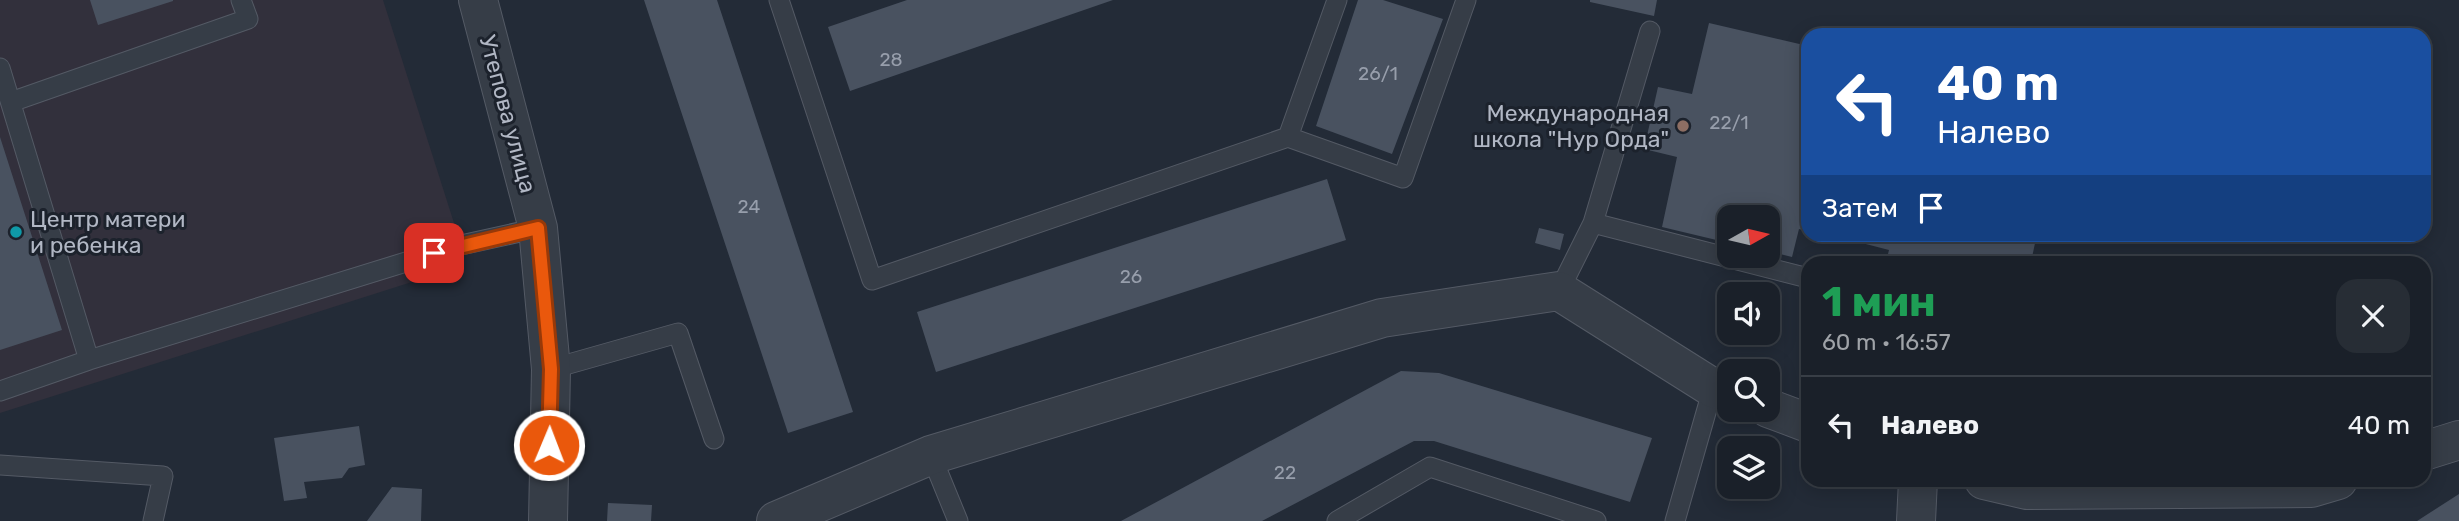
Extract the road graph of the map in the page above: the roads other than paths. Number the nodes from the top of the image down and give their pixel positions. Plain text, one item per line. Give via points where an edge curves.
1 (241, 0) edge
2 (478, 0) edge
3 (779, 0) edge
4 (1337, 0) edge
5 (1466, 0) edge
6 (1650, 31) dead end
7 (0, 68) edge
8 (11, 102) junction
9 (1288, 137) junction
10 (1593, 223) junction
11 (538, 228) junction
12 (1801, 276) edge
13 (1559, 291) junction
14 (89, 360) junction
15 (551, 369) junction
16 (1717, 389) edge
17 (0, 391) edge
18 (1717, 402) edge
19 (1780, 412) edge
20 (1801, 420) edge
21 (714, 439) dead end
22 (2459, 440) edge
23 (2431, 449) edge
24 (931, 454) junction
25 (0, 465) edge
26 (1918, 487) edge
27 (2017, 487) edge
28 (2314, 487) edge
29 (153, 521) edge
30 (548, 521) edge
31 (776, 521) edge
32 (958, 521) edge
33 (1337, 521) edge
34 (1596, 521) edge
35 (1675, 521) edge
36 (1916, 521) edge

1 - 8 lane via 247,19
2 - 11 street, Утепова улица
3 - 9 lane via 872,280
4 - 9 lane
5 - 9 lane via 1403,178
6 - 10 lane
7 - 8 lane
8 - 14 lane
10 - 12 lane
10 - 13 lane
11 - 14 lane via 461,245
11 - 15 street, Утепова улица
13 - 16 street
13 - 24 street via 1381,318
14 - 17 lane
15 - 21 lane via 678,333
15 - 30 street, Утепова улица
18 - 35 lane
19 - 20 street
22 - 23 street
24 - 31 street
24 - 32 lane
25 - 29 lane via 163,476
26 - 36 street
27 - 28 street
33 - 34 lane via 1430,467

